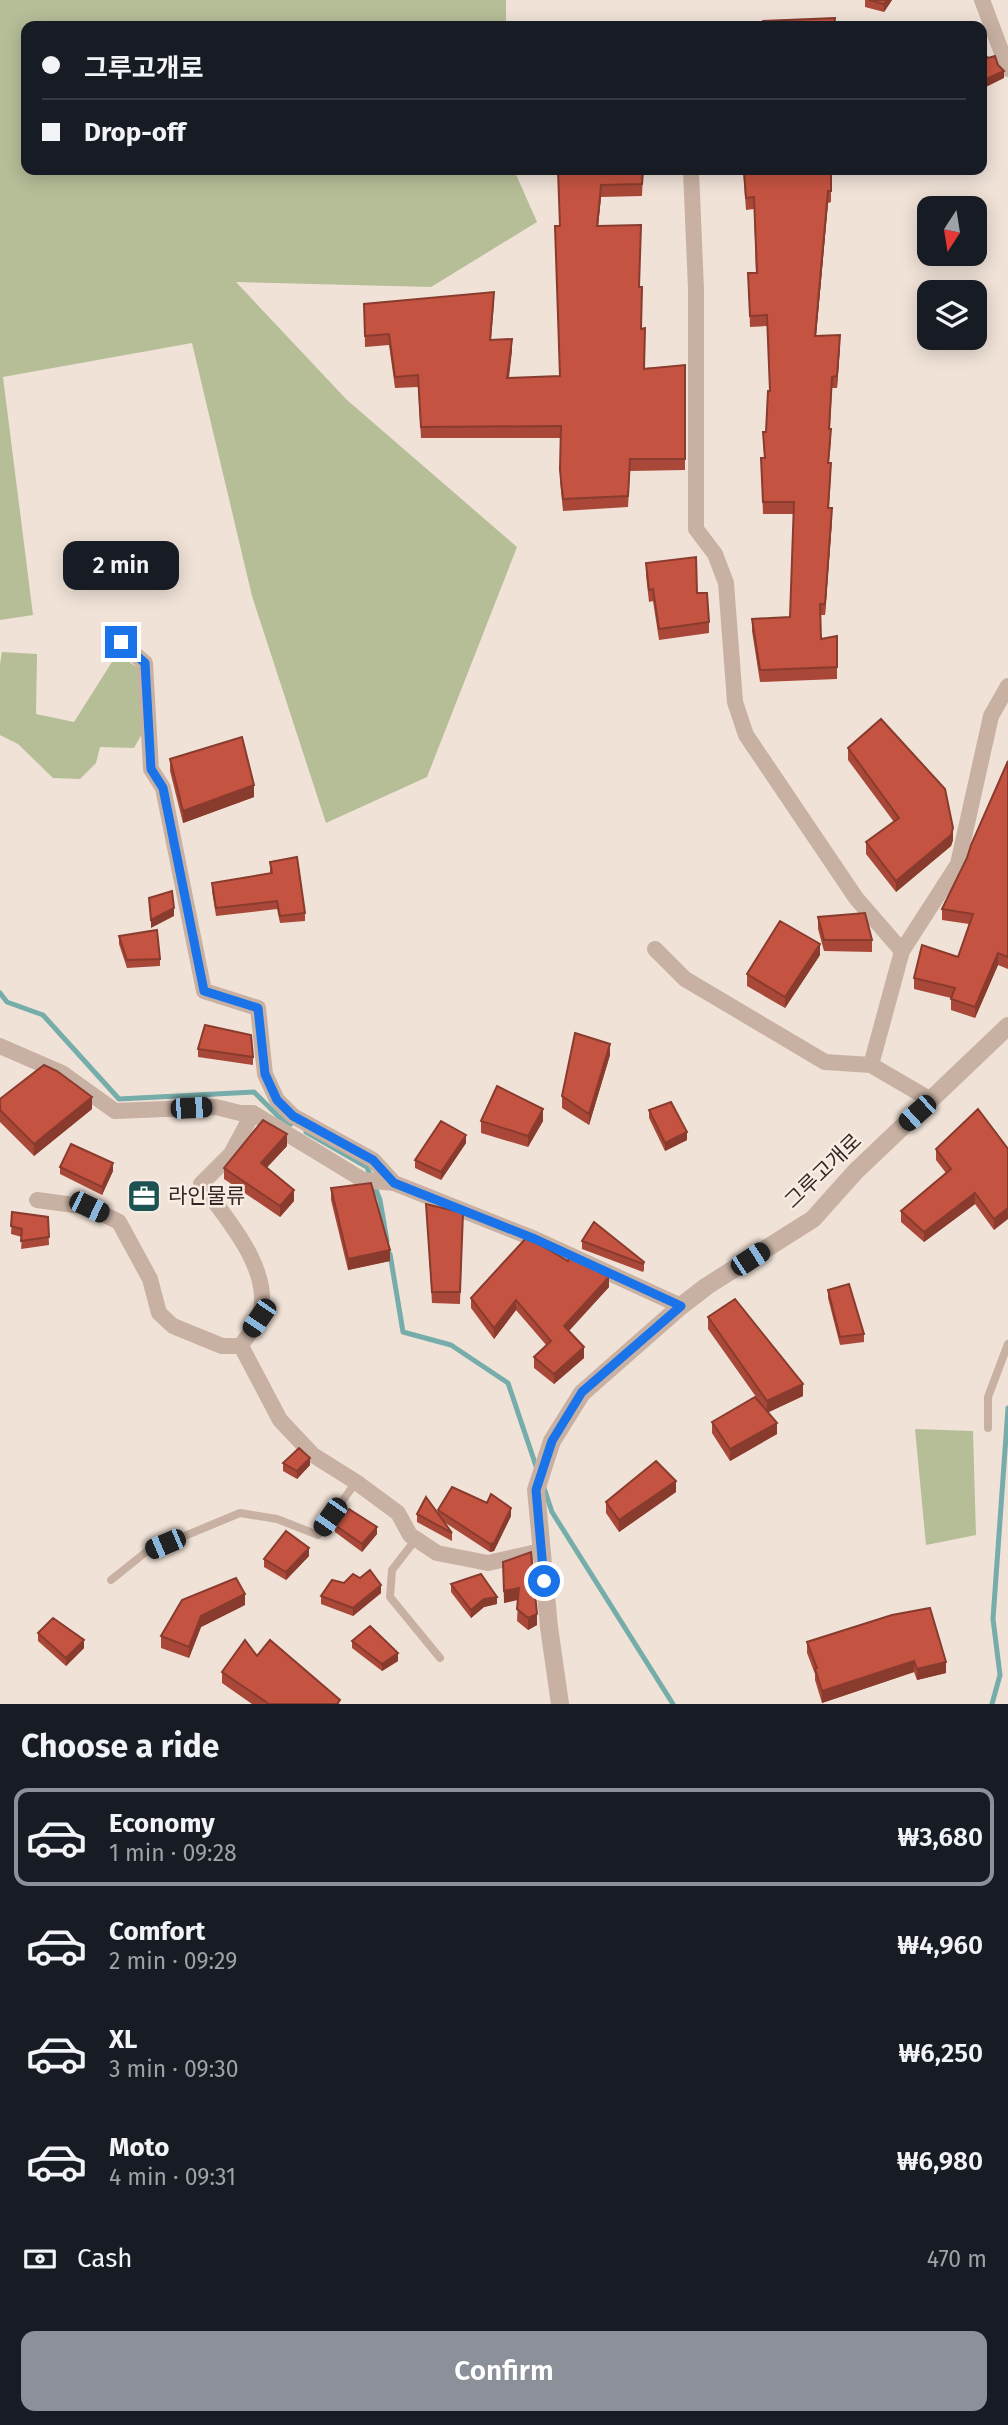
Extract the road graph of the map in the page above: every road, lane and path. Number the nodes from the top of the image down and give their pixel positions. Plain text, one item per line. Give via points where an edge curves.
1 (982, 0) edge
2 (1008, 69) edge
3 (691, 175) edge
4 (121, 642) dead end
5 (1008, 686) edge
6 (655, 949) dead end
7 (902, 951) junction
8 (1008, 1026) edge
9 (0, 1046) edge
10 (871, 1065) junction
11 (931, 1100) junction
12 (253, 1113) junction
13 (390, 1182) junction
14 (37, 1200) dead end
15 (681, 1306) junction
16 (1008, 1344) edge
17 (241, 1346) junction
18 (988, 1428) dead end
19 (356, 1482) junction
20 (416, 1539) junction
21 (541, 1551) junction
22 (111, 1580) dead end
23 (440, 1658) dead end
24 (560, 1704) edge

1 - 2 street
3 - 7 street via 696,529 715,554 726,583 735,702 746,735 856,898
4 - 13 street via 145,663 151,769 163,788 204,991 258,1008 265,1074 277,1100 293,1116 373,1160
5 - 7 street via 991,716 958,864
6 - 10 street via 685,979 825,1062
7 - 10 street
8 - 11 street, 그루고개로
9 - 12 street via 62,1073 115,1111 216,1107
10 - 11 street
11 - 15 street, 그루고개로 via 813,1219
12 - 13 street via 363,1180
12 - 17 street via 231,1154 201,1184 249,1249 261,1290 259,1318
13 - 15 street via 535,1239
14 - 17 street via 89,1207 119,1222 150,1279 159,1313 173,1326 222,1346
15 - 21 street, 그루고개로 via 582,1392 552,1441 536,1490
16 - 18 lane via 988,1397
17 - 19 street via 281,1420 313,1455
19 - 20 street via 398,1513
19 - 22 lane via 318,1535 277,1519 240,1513 146,1552
20 - 21 street via 437,1553 488,1563
20 - 23 lane via 392,1570 390,1597
21 - 24 street, 그루고개로

